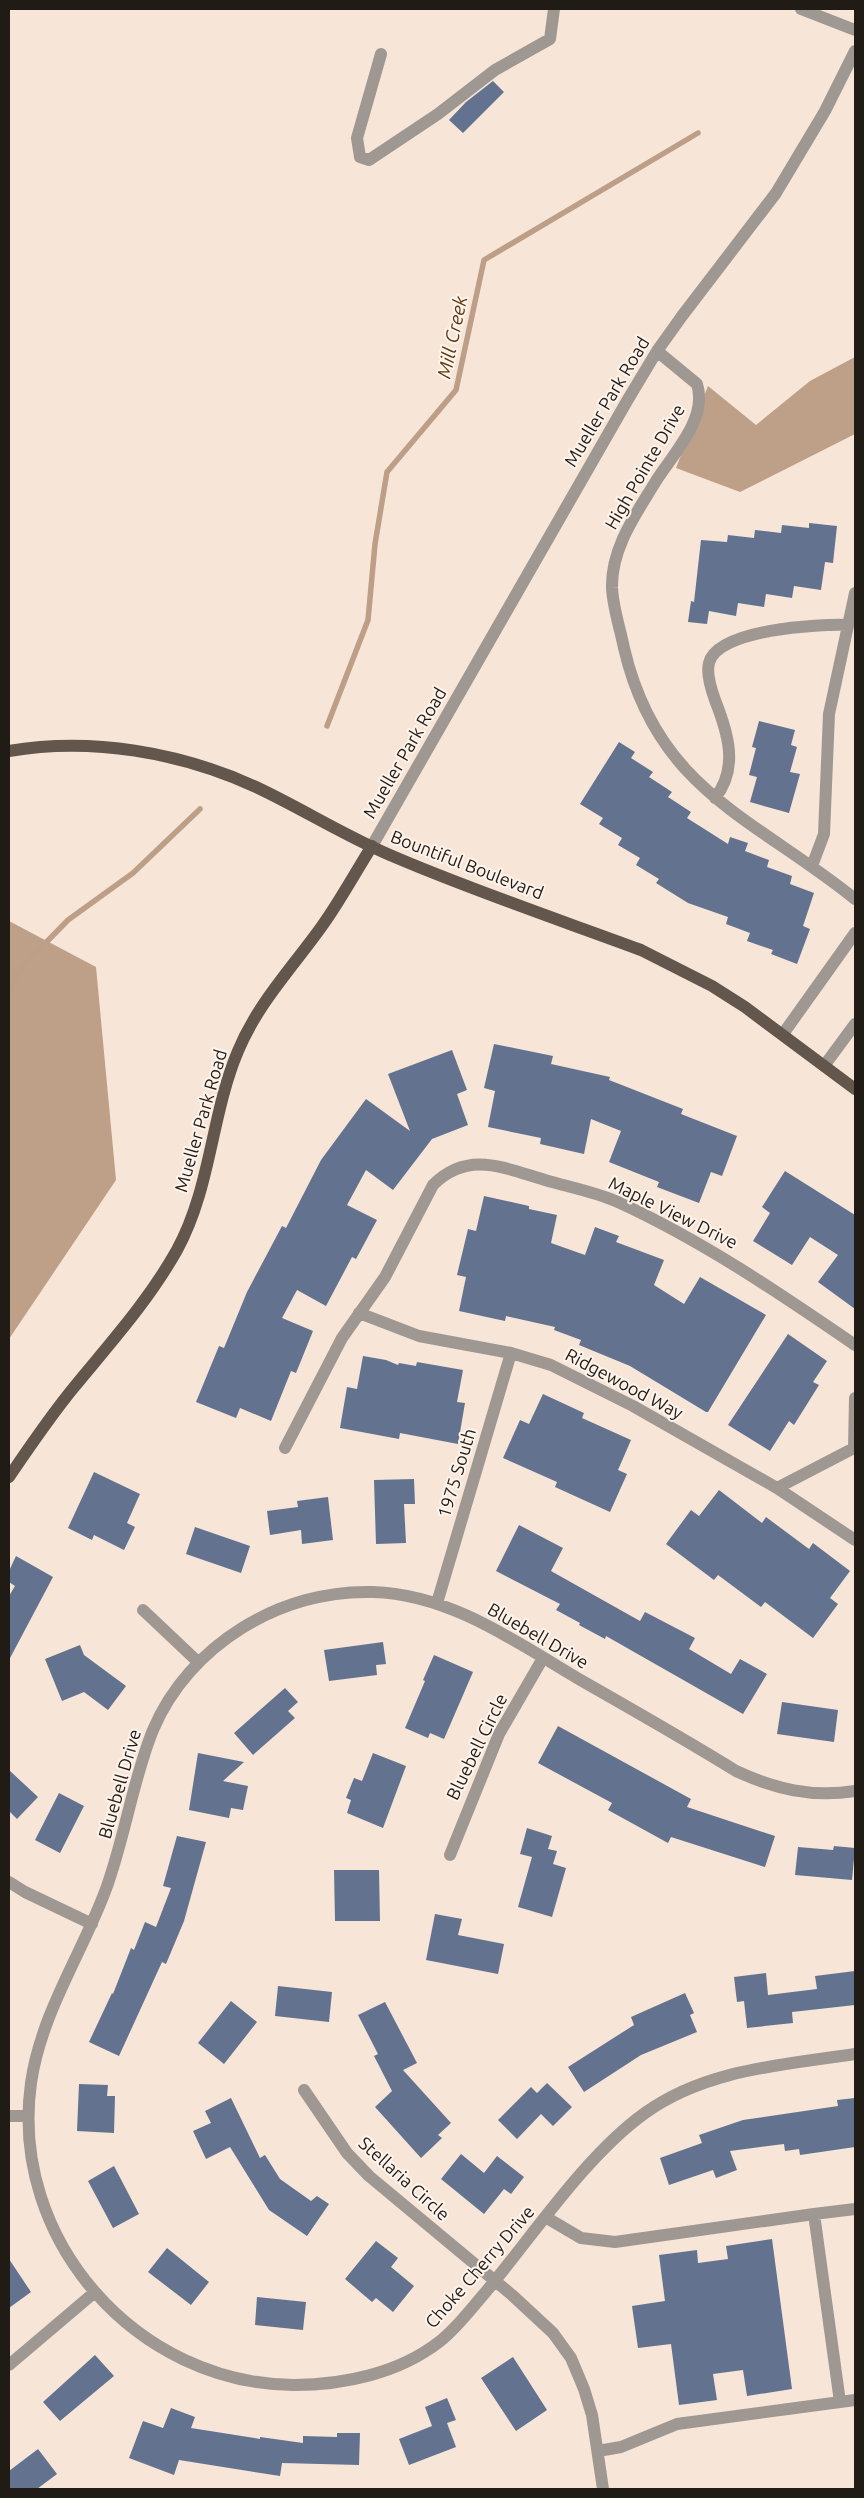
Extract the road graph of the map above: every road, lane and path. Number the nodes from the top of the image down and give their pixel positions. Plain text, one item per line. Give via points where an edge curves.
1 (554, 9) edge
2 (801, 9) edge
3 (855, 30) edge
4 (855, 51) edge
5 (381, 54) dead end
6 (657, 351) junction
7 (855, 593) edge
8 (847, 625) junction
9 (9, 751) edge
10 (715, 798) junction
11 (372, 846) junction
12 (812, 866) junction
13 (855, 899) edge
14 (855, 933) edge
15 (855, 1024) edge
16 (783, 1034) junction
17 (824, 1066) junction
18 (855, 1089) edge
19 (360, 1314) junction
20 (855, 1345) edge
21 (511, 1353) junction
22 (855, 1398) edge
23 (285, 1448) dead end
24 (855, 1449) edge
25 (9, 1478) edge
26 (777, 1488) junction
27 (855, 1540) edge
28 (437, 1603) junction
29 (143, 1610) dead end
30 (542, 1658) junction
31 (198, 1662) junction
32 (855, 1791) edge
33 (450, 1854) dead end
34 (9, 1882) edge
35 (92, 1924) junction
36 (855, 2054) edge
37 (304, 2090) dead end
38 (9, 2116) edge
39 (28, 2116) junction
40 (855, 2209) edge
41 (814, 2214) junction
42 (547, 2218) junction
43 (495, 2281) junction
44 (95, 2292) junction
45 (9, 2365) edge
46 (855, 2400) edge
47 (840, 2402) junction
48 (598, 2451) junction
49 (603, 2489) edge

1 - 5 street via 550,39 495,70 438,114 369,160 360,157 357,138
2 - 3 street
4 - 6 street, Mueller Park Road via 825,111 776,193
6 - 10 street, High Pointe Drive via 697,384 700,403 694,421 623,539 613,572 614,604 631,674 646,713 668,751
6 - 11 street, Mueller Park Road
7 - 8 street
8 - 10 street via 804,625 753,634 726,646 710,658 709,680 724,723 729,759 726,781
8 - 12 street via 829,714 824,834
9 - 11 main road, Bountiful Boulevard via 94,748 133,750 173,758 256,787
10 - 12 street, High Pointe Drive via 742,820
11 - 16 main road, Bountiful Boulevard via 641,950 712,986
11 - 25 main road, Mueller Park Road via 322,926 271,992 237,1052 194,1211 159,1281 44,1426
12 - 13 street, High Pointe Drive
14 - 16 street
15 - 17 street
16 - 17 main road, Bountiful Boulevard
17 - 18 main road, Bountiful Boulevard
19 - 20 street, Maple View Drive via 385,1276 432,1185 465,1165 485,1164 617,1202 740,1266
19 - 21 street, Ridgewood Way via 419,1336
19 - 23 street, Maple View Drive via 342,1338
21 - 26 street, Ridgewood Way via 551,1365 589,1383
21 - 28 street, 1975 South
22 - 24 street
24 - 26 street
26 - 27 street, Ridgewood Way
28 - 30 street, Bluebell Drive via 464,1614
28 - 31 street, Bluebell Drive via 375,1592 314,1598 259,1618 216,1645
29 - 31 street
30 - 32 street, Bluebell Drive via 757,1781 802,1793
30 - 33 street, Bluebell Circle via 499,1734
31 - 35 street, Bluebell Drive via 182,1681 155,1727 145,1752 120,1849
34 - 35 street
35 - 39 street, Choke Cherry Drive via 47,2019 36,2058
36 - 42 street, Choke Cherry Drive via 752,2069 677,2093 645,2113 617,2137 590,2164
37 - 43 street, Stellaria Circle via 347,2153 369,2176
38 - 39 street
39 - 44 street, Choke Cherry Drive via 30,2150 46,2211 58,2240
40 - 41 street
41 - 42 street via 615,2242 580,2238
41 - 47 street
42 - 43 street, Choke Cherry Drive
43 - 44 street, Choke Cherry Drive via 442,2341 418,2356 362,2378 294,2385 260,2383 194,2365 143,2337
43 - 48 street, Stellaria Circle via 553,2333 571,2358 592,2415
44 - 45 street
46 - 47 street
47 - 48 street via 677,2424 621,2447
48 - 49 street, Stellaria Circle

